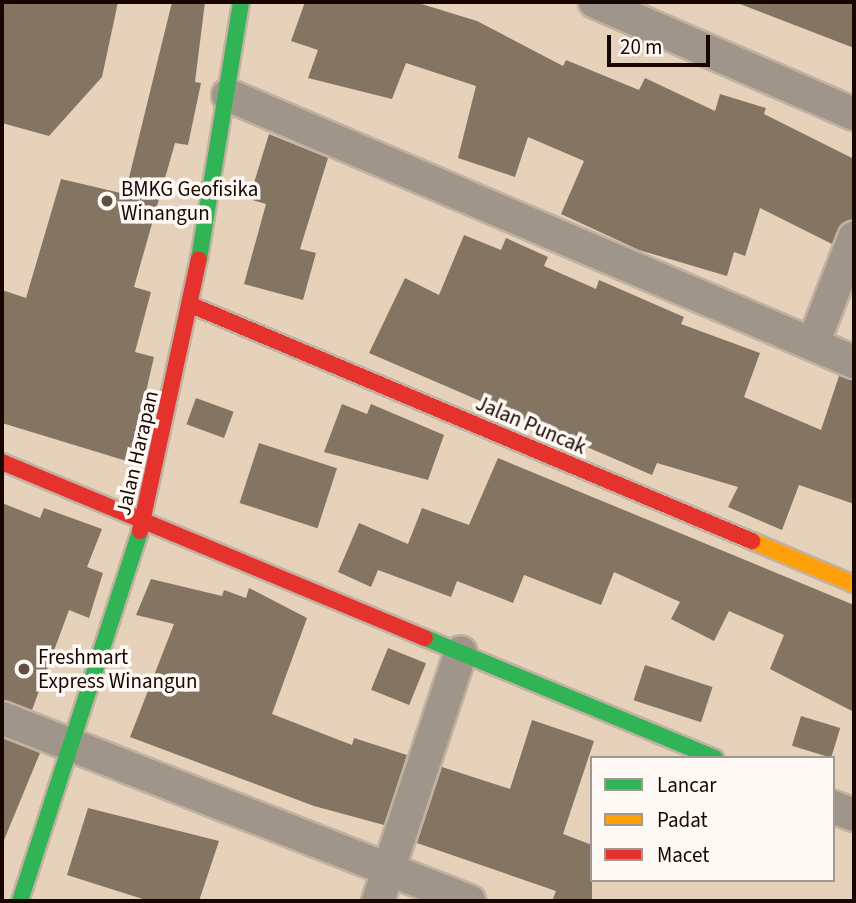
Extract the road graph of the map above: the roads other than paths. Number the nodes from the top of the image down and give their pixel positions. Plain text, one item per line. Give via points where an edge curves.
1 (241, 2) edge
2 (595, 2) edge
3 (228, 95) junction
4 (854, 114) edge
5 (854, 238) edge
6 (191, 305) junction
7 (813, 344) junction
8 (854, 362) edge
9 (2, 462) edge
10 (145, 517) junction
11 (854, 584) edge
12 (461, 652) junction
13 (2, 718) edge
14 (73, 742) junction
15 (710, 756) edge
16 (835, 808) edge
17 (854, 815) edge
18 (389, 869) junction
19 (20, 901) edge
20 (378, 901) edge
21 (469, 901) edge

1 - 3 street, Jalan Harapan
2 - 4 street
3 - 6 street, Jalan Harapan
3 - 7 street
5 - 7 street
6 - 10 street, Jalan Harapan
6 - 11 street, Jalan Puncak
7 - 8 street
9 - 10 street
10 - 12 street
10 - 14 street, Jalan Harapan
12 - 15 street
12 - 18 street
13 - 14 street
14 - 18 street
14 - 19 street, Jalan Harapan
16 - 17 street
18 - 20 street
18 - 21 street

